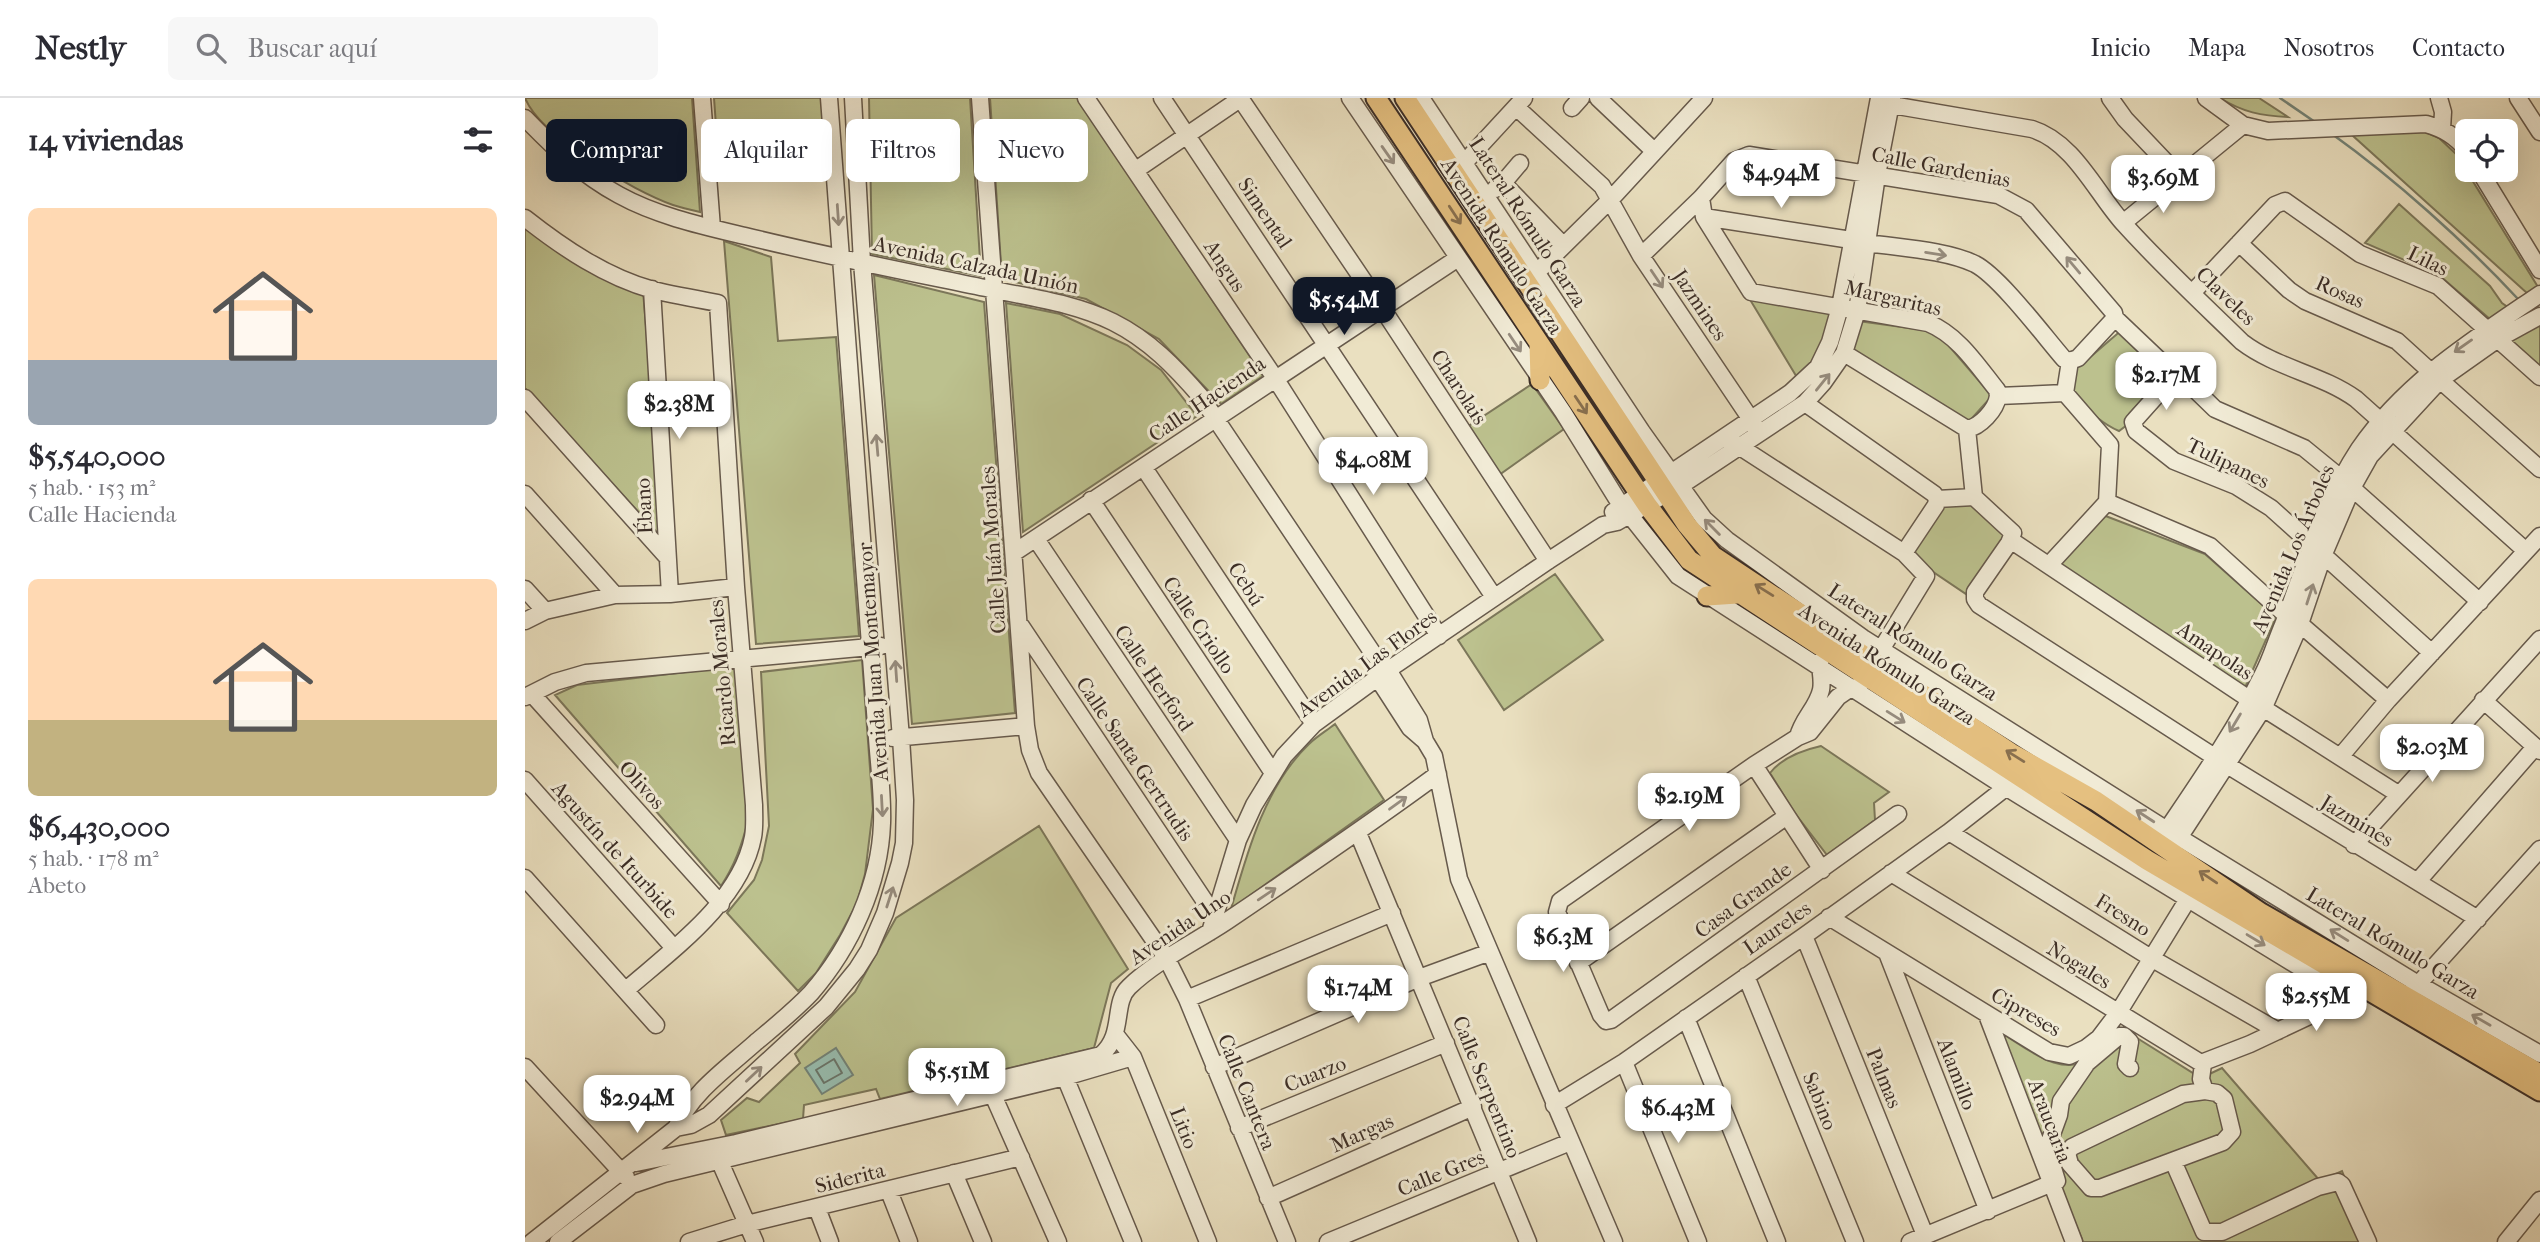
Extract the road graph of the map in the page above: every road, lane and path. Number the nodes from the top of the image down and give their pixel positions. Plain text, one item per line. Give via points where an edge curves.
1 (702, 98) edge
2 (829, 98) edge
3 (853, 98) edge
4 (980, 98) edge
5 (1086, 98) edge
6 (1163, 98) edge
7 (1350, 98) edge
8 (1375, 98) edge
9 (1391, 98) edge
10 (1405, 98) edge
11 (1421, 98) edge
12 (1598, 98) edge
13 (1862, 98) edge
14 (2110, 98) edge
15 (2206, 98) edge
16 (2439, 98) edge
17 (2518, 98) edge
18 (1240, 99) edge
19 (1698, 100) edge
20 (1885, 100) edge
21 (1520, 103) edge
22 (525, 118) edge
23 (2243, 125) junction
24 (2442, 129) junction
25 (2540, 132) edge
26 (1188, 135) junction
27 (2455, 137) edge
28 (1654, 151) junction
29 (1465, 162) junction
30 (1520, 163) dead end
31 (1136, 170) junction
32 (1871, 173) junction
33 (2180, 177) junction
34 (1432, 179) junction
35 (2486, 182) edge
36 (1503, 183) junction
37 (1487, 195) junction
38 (1701, 198) junction
39 (1609, 200) junction
40 (1704, 217) junction
41 (525, 218) edge
42 (2123, 223) junction
43 (712, 228) junction
44 (1851, 240) junction
45 (1868, 243) junction
46 (2239, 243) junction
47 (1563, 244) junction
48 (1641, 256) junction
49 (841, 258) junction
50 (1458, 258) junction
51 (862, 262) junction
52 (2540, 270) edge
53 (1532, 277) junction
54 (652, 289) junction
55 (994, 290) junction
56 (2192, 293) junction
57 (2540, 294) edge
58 (1840, 307) junction
59 (1382, 308) junction
60 (1857, 311) junction
61 (2540, 316) edge
62 (2115, 318) junction
63 (2493, 334) junction
64 (1539, 343) junction
65 (1327, 344) junction
66 (1844, 353) junction
67 (2070, 361) junction
68 (2175, 375) junction
69 (2435, 376) junction
70 (2540, 377) edge
71 (1275, 378) junction
72 (1540, 380) junction
73 (2065, 393) junction
74 (1998, 397) junction
75 (525, 398) edge
76 (1805, 403) junction
77 (1216, 418) junction
78 (2387, 425) junction
79 (1755, 426) junction
80 (1967, 429) junction
81 (1724, 437) junction
82 (1738, 446) junction
83 (1144, 468) junction
84 (2540, 469) edge
85 (2347, 484) junction
86 (1659, 490) junction
87 (525, 494) edge
88 (1974, 497) junction
89 (1937, 499) junction
90 (1091, 500) junction
91 (2107, 502) junction
92 (1625, 511) junction
93 (2540, 536) edge
94 (1036, 539) junction
95 (2009, 542) junction
96 (2317, 551) junction
97 (2526, 551) junction
98 (1015, 552) junction
99 (1904, 553) junction
100 (667, 557) junction
101 (1548, 561) junction
102 (2049, 565) junction
103 (736, 587) junction
104 (525, 589) edge
105 (670, 594) junction
106 (1737, 594) junction
107 (615, 595) junction
108 (1707, 596) junction
109 (1494, 597) junction
110 (2480, 602) junction
111 (545, 611) junction
112 (2293, 619) junction
113 (525, 621) edge
114 (1020, 626) junction
115 (1856, 633) junction
116 (1440, 635) junction
117 (1823, 639) junction
118 (894, 644) junction
119 (871, 647) junction
120 (2537, 649) edge
121 (1875, 653) junction
122 (2432, 653) junction
123 (742, 658) junction
124 (1820, 669) junction
125 (1382, 673) junction
126 (1875, 682) junction
127 (1851, 688) junction
128 (529, 695) edge
129 (2388, 700) junction
130 (2483, 700) junction
131 (2256, 703) junction
132 (1314, 724) junction
133 (1026, 726) junction
134 (1798, 737) junction
135 (877, 738) junction
136 (901, 738) junction
137 (2537, 749) edge
138 (2340, 757) junction
139 (2220, 761) junction
140 (1754, 765) junction
141 (1273, 773) junction
142 (1438, 774) junction
143 (525, 780) edge
144 (2013, 783) junction
145 (2398, 794) junction
146 (1898, 814) dead end
147 (1787, 816) junction
148 (1949, 832) junction
149 (1358, 833) junction
150 (1238, 840) junction
151 (2354, 845) junction
152 (2540, 849) edge
153 (2160, 855) junction
154 (1822, 870) junction
155 (1891, 873) junction
156 (525, 878) edge
157 (2418, 881) junction
158 (2188, 899) junction
159 (721, 904) junction
160 (1392, 913) junction
161 (1214, 915) junction
162 (1829, 917) junction
163 (2478, 919) junction
164 (1210, 932) junction
165 (1804, 936) junction
166 (674, 948) junction
167 (1490, 952) junction
168 (1887, 953) junction
169 (2151, 958) junction
170 (1167, 959) junction
171 (1578, 963) junction
172 (1746, 976) junction
173 (1419, 978) junction
174 (2361, 988) junction
175 (626, 990) junction
176 (2412, 990) junction
177 (811, 992) junction
178 (1187, 999) junction
179 (826, 1007) junction
180 (2118, 1013) junction
181 (1987, 1015) junction
182 (1686, 1018) junction
183 (656, 1025) dead end
184 (2278, 1031) junction
185 (1115, 1034) junction
186 (1446, 1043) junction
187 (2540, 1054) edge
188 (1133, 1057) junction
189 (1624, 1062) junction
190 (2203, 1064) junction
191 (525, 1066) edge
192 (1214, 1067) junction
193 (2130, 1068) dead end
194 (2540, 1074) edge
195 (1065, 1077) junction
196 (2205, 1091) junction
197 (2540, 1091) edge
198 (993, 1095) junction
199 (1554, 1105) junction
200 (1473, 1107) junction
201 (709, 1115) junction
202 (676, 1128) junction
203 (1239, 1128) junction
204 (1570, 1142) junction
205 (721, 1154) junction
206 (1021, 1157) junction
207 (2173, 1161) junction
208 (626, 1167) junction
209 (1499, 1171) junction
210 (954, 1173) junction
211 (2081, 1176) junction
212 (2054, 1182) junction
213 (632, 1185) junction
214 (889, 1191) junction
215 (1268, 1198) junction
216 (2540, 1200) edge
217 (817, 1208) junction
218 (1988, 1211) junction
219 (747, 1224) junction
220 (1918, 1239) edge
221 (1523, 1240) edge
222 (532, 1242) edge
223 (558, 1242) edge
224 (688, 1242) edge
225 (755, 1242) edge
226 (830, 1242) edge
227 (909, 1242) edge
228 (983, 1242) edge
229 (1058, 1242) edge
230 (1133, 1242) edge
231 (1208, 1242) edge
232 (1287, 1242) edge
233 (1328, 1242) edge
234 (1613, 1242) edge
235 (1698, 1242) edge
236 (1777, 1242) edge
237 (1855, 1242) edge
238 (2074, 1242) edge
239 (2368, 1242) edge
240 (2506, 1242) edge

1 - 43 street
2 -> 49 street, Avenida Juan Montemayor
3 - 51 street, Avenida Juan Montemayor
4 - 55 street, Calle Juán Morales
5 - 31 street, Angus
6 - 26 street, Simental
7 -> 50 street
8 - 34 main road, Avenida Rómulo Garza
9 - 34 main road
10 - 53 main road, Avenida Rómulo Garza
11 - 29 street, Lateral Rómulo Garza
12 - 28 street
13 - 20 street, Claveles
14 - 33 street
15 - 23 street
16 - 24 street
17 - 25 street
18 - 26 street
18 - 59 street, Charolais
19 - 28 street
20 - 32 street, Avenida Las Flores
20 - 42 street, Claveles via 2039,131 2071,158
21 - 29 street
21 - 39 street, Jazmines via 1602,186
22 - 43 street, Avenida Calzada Unión via 560,155 603,186 646,208
23 - 24 street via 2268,131 2426,124
23 - 33 street
24 - 27 street
26 - 31 street
26 - 65 street, Simental
28 - 39 street
29 - 37 street, Lateral Rómulo Garza
30 - 36 street
31 - 71 street, Angus
32 - 38 street, Calle Gardenias via 1749,155 1734,161
32 - 44 street, Avenida Las Flores
32 - 45 street, Avenida Las Flores
62 -> 32 street, Calle Gardenias via 2017,204 1998,195
33 - 42 street
34 -> 64 main road, Avenida Rómulo Garza
35 - 52 street
36 - 37 street
36 - 47 street
37 - 53 street, Lateral Rómulo Garza
38 - 40 street
38 - 48 street
39 - 47 street
39 - 48 street, Jazmines
40 - 44 street
40 - 58 street, Margaritas via 1748,289
41 - 54 street via 572,252
42 - 56 street, Claveles
43 - 49 street, Avenida Calzada Unión
44 - 58 street, Avenida Las Flores
45 - 60 street, Avenida Las Flores
45 -> 67 street via 1974,264 1990,275
46 - 56 street
46 - 63 street, Lilas via 2275,205 2285,201 2360,254 2438,286
46 - 69 street, Rosas via 2305,301 2397,341
47 - 53 street
48 -> 79 street, Jazmines
49 - 51 street, Avenida Calzada Unión
49 - 119 street, Avenida Juan Montemayor
50 - 59 street, Calle Hacienda
50 -> 72 street
51 - 55 street, Avenida Calzada Unión
118 -> 51 street, Avenida Juan Montemayor
53 - 86 main road, Avenida Rómulo Garza
54 - 100 street, Ébano
54 - 103 street, Ricardo Morales via 717,303
55 - 77 street, Avenida Calzada Unión via 1062,303 1120,326 1157,350
55 - 98 street, Calle Juán Morales
56 - 78 street, Claveles via 2255,352 2337,387
57 - 63 street, Avenida Los Árboles
58 - 60 street, Margaritas
58 - 79 street, Avenida Las Flores via 1818,366
59 - 65 street, Calle Hacienda
59 - 101 street, Charolais
60 - 66 street, Avenida Las Flores
60 - 74 street, Margaritas via 1944,329 1997,390
61 - 63 street, Avenida Los Árboles
62 - 67 street
62 - 68 street, Calle Gardenias
63 - 69 street, Avenida Los Árboles
63 - 70 street, Lilas
64 - 72 main road
64 -> 86 main road, Avenida Rómulo Garza
65 - 71 street, Calle Hacienda
65 - 109 street, Simental
76 -> 66 street, Avenida Las Flores
66 - 80 street
67 - 73 street
68 - 85 street, Calle Gardenias via 2215,409 2304,448
68 - 96 street, Tulipanes via 2133,422 2136,431 2174,461 2253,495
69 - 78 street, Avenida Los Árboles
69 - 84 street, Rosas
71 - 77 street, Calle Hacienda
71 - 116 street, Angus
72 - 92 street
73 - 74 street
73 - 91 street via 2111,445
74 - 80 street via 1979,425
75 - 100 street
76 - 79 street, Avenida Las Flores
76 - 89 street
77 - 83 street, Calle Hacienda
77 - 125 street, Avenida Calzada Unión
78 - 85 street, Avenida Los Árboles
78 - 97 street, Claveles
79 - 81 street, Avenida Las Flores
79 - 82 street, Avenida Las Flores
80 - 88 street
81 - 82 street
81 - 86 street, Avenida Las Flores
82 - 86 street, Avenida Las Flores
82 - 99 street
83 - 90 street, Calle Hacienda
83 - 132 street, Cebú
85 - 96 street, Avenida Los Árboles
85 - 110 street, Calle Gardenias
86 - 92 street, Avenida Las Flores
86 - 106 main road, Avenida Rómulo Garza via 1689,560
115 -> 86 street, Lateral Rómulo Garza
117 -> 86 main road, Avenida Rómulo Garza via 1713,556
87 - 107 street
88 - 89 street
88 - 95 street via 2013,533
89 - 99 street
90 - 94 street, Calle Hacienda
90 - 141 street, Calle Criollo
91 - 102 street
91 - 112 street via 2210,546
92 - 101 street, Avenida Las Flores via 1611,513 1603,525
92 - 108 street via 1678,576
93 - 97 street
94 - 98 street, Calle Hacienda
94 - 150 street, Calle Herford
95 - 102 street, Amapolas
95 - 139 street, Jazmines via 1975,592 1979,605
96 - 112 street, Avenida Los Árboles
96 - 122 street, Tulipanes
97 - 110 street
98 - 114 street, Calle Juán Morales
99 - 121 street via 1926,576
100 - 105 street, Ébano
101 - 109 street, Avenida Las Flores
102 - 131 street, Amapolas
103 - 105 street
103 - 123 street, Ricardo Morales
104 - 111 street
105 - 107 street
106 - 108 main road
106 - 117 main road, Avenida Rómulo Garza
107 - 111 street
108 - 124 street
109 - 116 street, Avenida Las Flores
110 - 122 street
111 - 113 street
112 - 129 street
112 - 131 street, Avenida Los Árboles
114 - 133 street, Calle Juán Morales
114 - 161 street, Calle Santa Gertrudis
115 - 117 main road
115 - 121 main road
116 - 125 street, Avenida Las Flores
117 - 121 main road, Avenida Rómulo Garza
117 - 124 street
117 - 126 main road, Avenida Rómulo Garza
118 - 119 street
136 -> 118 street, Avenida Juan Montemayor
119 - 123 street
119 - 135 street, Avenida Juan Montemayor
120 - 130 street
153 -> 121 main road, Avenida Rómulo Garza via 2096,801 2011,753
122 - 129 street
123 - 128 street via 586,673
123 - 159 street, Ricardo Morales via 753,836
124 - 127 street
124 - 134 street via 1822,687
125 - 132 street, Avenida Las Flores
125 - 142 street, Avenida Calzada Unión via 1419,720
126 - 127 street
126 - 144 main road, Avenida Rómulo Garza
127 - 134 street via 1812,730
127 -> 144 street
128 - 159 street, Olivos
129 - 138 street
130 - 137 street
130 - 145 street
131 - 138 street, Amapolas
131 - 139 street, Avenida Los Árboles
132 - 141 street, Avenida Las Flores
133 - 136 street
133 - 170 street, Calle Juán Morales via 1039,772
134 - 140 street
135 - 136 street
135 -> 177 street, Avenida Juan Montemayor via 883,821 873,883 849,936
179 -> 136 street, Avenida Juan Montemayor via 869,950 900,863 905,824
137 - 157 street
138 - 145 street, Amapolas
139 - 151 street, Jazmines
139 - 153 street, Avenida Los Árboles
140 - 147 street
140 - 171 street via 1560,901 1557,912
141 - 150 street, Avenida Las Flores
149 -> 142 street, Avenida Uno
142 - 167 street, Avenida Calzada Unión via 1457,873
143 - 166 street, Agustín de Iturbide
144 - 148 street, Laureles
144 - 153 main road, Avenida Rómulo Garza
145 - 151 street
146 - 154 street, Casa Grande
147 - 154 street
147 - 171 street
148 - 155 street, Laureles
148 - 169 street, Fresno
149 - 160 street, Calle Serpentino
164 -> 149 street, Avenida Uno
150 - 161 street, Avenida Las Flores
151 - 157 street, Jazmines
152 - 163 street
153 - 158 street
153 - 174 main road, Avenida Rómulo Garza
176 -> 153 main road, Avenida Rómulo Garza
154 - 171 street, Casa Grande via 1611,1020 1601,1016
155 - 162 street, Laureles
155 - 180 street, Nogales
156 - 175 street
157 - 163 street, Jazmines
158 - 169 street, Cipreses
158 -> 174 street via 2334,987
159 - 166 street, Ricardo Morales
160 - 173 street, Calle Serpentino
160 - 178 street
161 - 164 street, Avenida Las Flores
162 - 165 street, Laureles
162 - 168 street, Cipreses
163 - 176 street
164 - 170 street, Avenida Uno
165 - 172 street, Laureles
165 - 220 street, Palmas
166 - 175 street, Ricardo Morales
167 - 173 street
167 - 199 street, Avenida Calzada Unión
168 - 181 street, Cipreses
168 - 218 street, Alamillo
169 - 180 street, Cipreses
169 - 184 street, Fresno
170 - 178 street, Calle Cantera
170 - 185 street, Avenida Uno via 1125,991
172 - 182 street, Laureles
172 - 237 street, Sabino
173 - 186 street, Calle Serpentino
173 - 192 street
174 - 184 street
174 - 197 main road, Avenida Rómulo Garza
175 - 183 street
187 -> 176 street, Lateral Rómulo Garza
176 - 194 main road, Avenida Rómulo Garza
177 - 179 street
177 - 202 street, Avenida Juan Montemayor via 689,1103
178 - 192 street, Calle Cantera
201 -> 179 street, Avenida Juan Montemayor
180 - 181 street, Cipreses via 2094,1042 2069,1056 2049,1052
180 - 190 street, Nogales
181 - 212 street, Araucaria
182 - 189 street, Laureles
182 - 236 street
184 - 190 street
185 - 188 street, Litio
185 - 205 street via 1101,1055
186 - 200 street, Calle Serpentino
186 - 203 street, Cuarzo
188 - 195 street
188 - 231 street, Litio
189 - 199 street, Laureles
189 - 235 street
190 - 196 street
191 - 208 street
192 - 203 street, Calle Cantera
193 - 212 street via 2126,1060 2130,1042 2119,1036 2087,1063 2061,1101 2047,1148
195 - 198 street
195 - 230 street
196 - 207 street via 2224,1099 2232,1132 2223,1142
196 - 211 street via 2183,1094 2072,1147 2067,1157
198 - 205 street
198 - 206 street
199 - 204 street, Avenida Calzada Unión
200 - 209 street, Calle Serpentino
200 - 215 street, Margas
201 - 202 street, Avenida Juan Montemayor
201 - 205 street
202 - 208 street, Avenida Juan Montemayor
203 - 215 street, Calle Cantera
204 - 209 street, Calle Gres
204 - 234 street, Avenida Calzada Unión
205 - 208 street
205 - 213 street
205 - 219 street
206 - 210 street, Siderita
206 - 229 street
207 - 211 street via 2100,1188 2091,1188
207 - 239 street via 2204,1232 2222,1232 2338,1182
208 - 213 street
208 - 222 street
209 - 221 street, Calle Serpentino
209 - 233 street, Calle Gres
210 - 214 street, Siderita
210 - 228 street
211 - 212 street
212 - 218 street
212 - 238 street, Araucaria
213 - 223 street
214 - 217 street, Siderita
214 - 227 street
215 - 232 street, Calle Cantera
216 - 240 street
217 - 219 street, Siderita
217 - 226 street
218 - 220 street
219 - 224 street, Siderita
219 - 225 street

